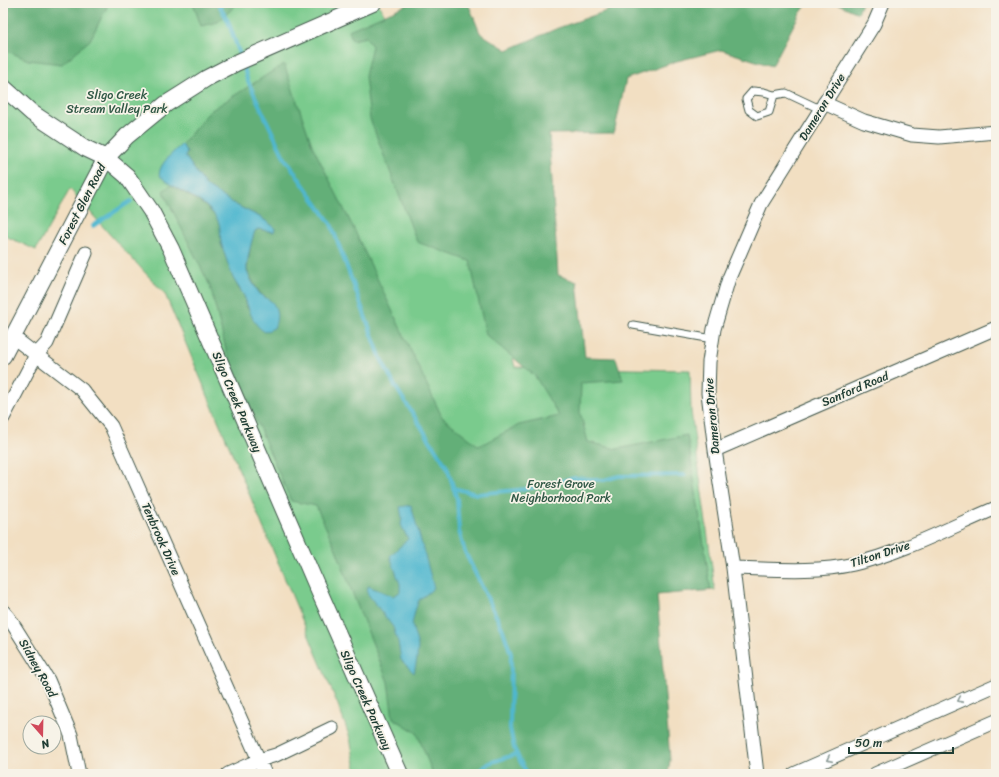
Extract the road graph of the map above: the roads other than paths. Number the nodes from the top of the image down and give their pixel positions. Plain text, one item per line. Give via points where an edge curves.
1 (373, 3) edge
2 (883, 3) edge
3 (3, 87) edge
4 (774, 95) dead end
5 (822, 106) junction
6 (996, 132) edge
7 (106, 158) junction
8 (86, 253) dead end
9 (633, 324) dead end
10 (996, 328) edge
11 (12, 337) junction
12 (713, 339) junction
13 (36, 354) junction
14 (3, 356) edge
15 (3, 418) edge
16 (714, 450) junction
17 (996, 508) edge
18 (733, 568) junction
19 (3, 611) edge
20 (996, 684) edge
21 (996, 721) edge
22 (332, 728) dead end
23 (259, 760) junction
24 (80, 774) edge
25 (228, 774) edge
26 (265, 774) edge
27 (400, 774) edge
28 (757, 774) edge
29 (794, 774) edge
30 (875, 774) edge

1 - 7 street, Forest Glen Road via 206,78 166,104 127,136
2 - 5 street, Dameron Drive via 874,24
3 - 7 street, Sligo Creek Parkway via 32,113 85,148
4 - 5 lane via 786,93
5 - 6 street via 912,135 939,137
5 - 12 street, Dameron Drive via 761,204 729,278
7 - 11 street, Forest Glen Road
7 - 27 street, Sligo Creek Parkway via 127,176 151,211 171,249
8 - 13 street via 47,343
9 - 12 lane
10 - 16 street, Sanford Road
11 - 13 street, Tenbrook Drive
11 - 14 street, Forest Glen Road
12 - 16 street, Dameron Drive via 708,393
13 - 15 street
13 - 23 street, Tenbrook Drive via 82,390 111,426
16 - 18 street, Dameron Drive
17 - 18 street, Tilton Drive via 890,553 854,564 806,570
18 - 28 street, Dameron Drive
19 - 24 street, Sidney Road via 48,680 71,735
20 -> 29 street
21 - 30 street
22 - 23 street via 276,755
23 - 25 street
23 - 26 street, Tenbrook Drive

